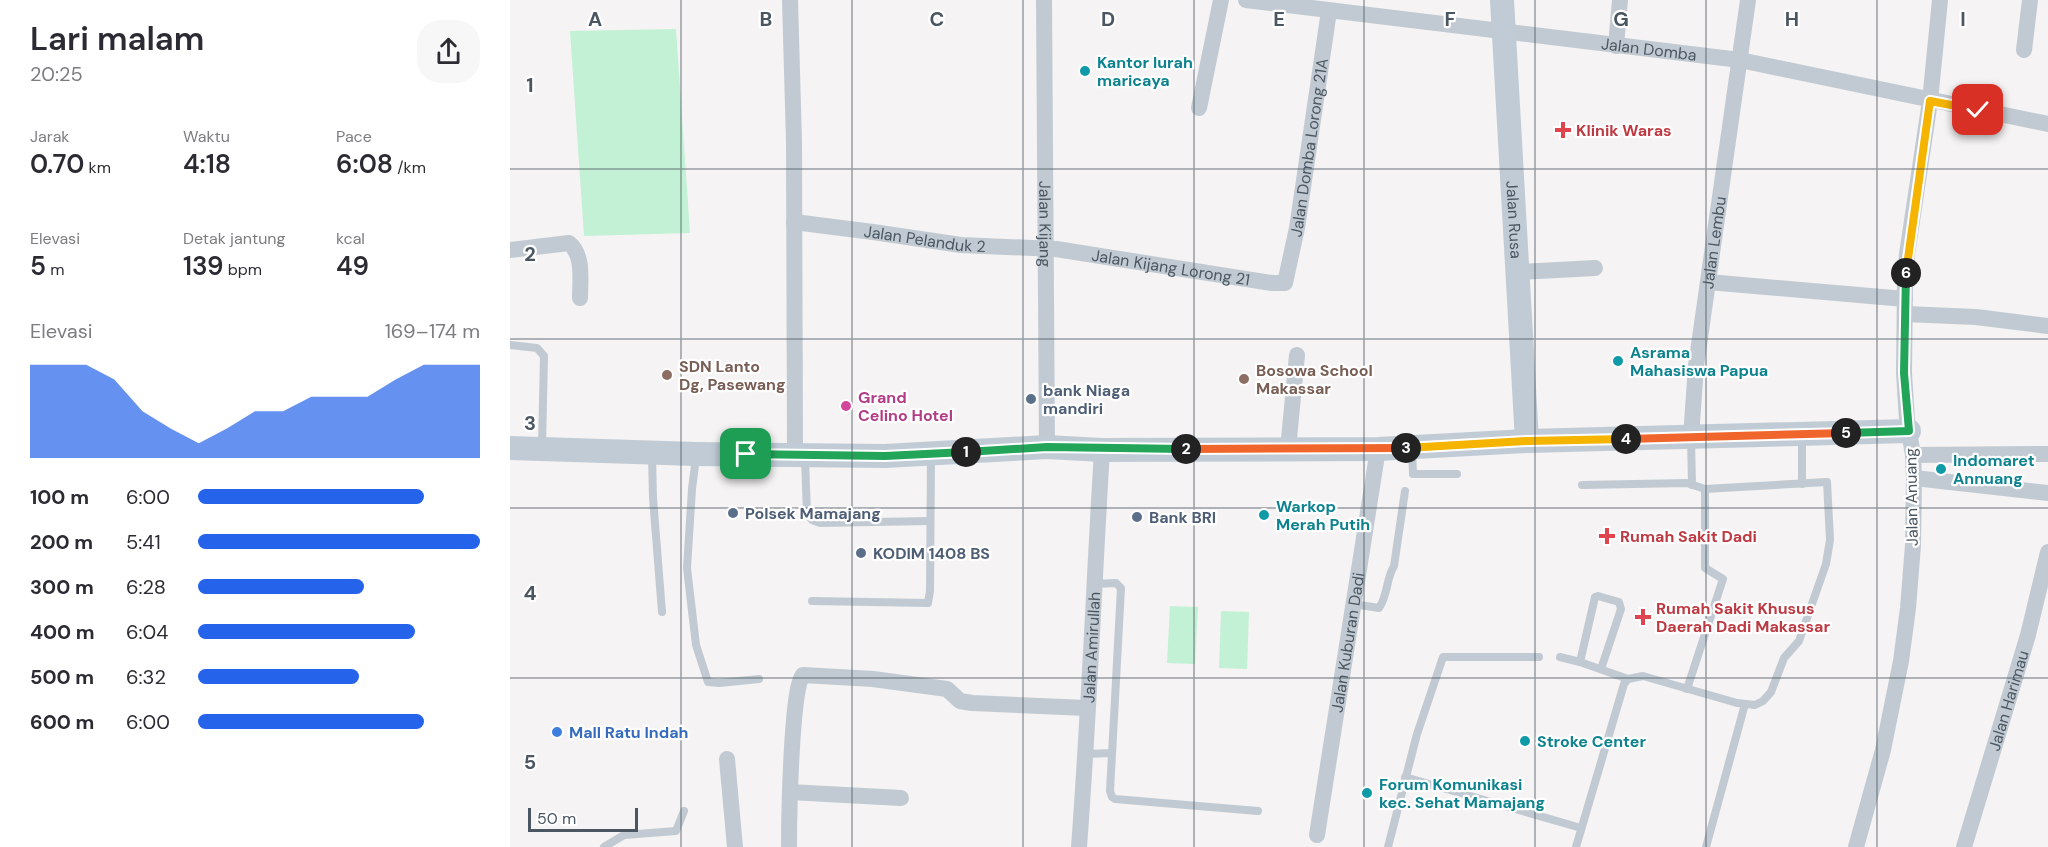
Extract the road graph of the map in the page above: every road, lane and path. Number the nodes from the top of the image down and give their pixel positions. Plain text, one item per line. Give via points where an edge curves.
1 (790, 0) edge
2 (1044, 0) edge
3 (1221, 0) edge
4 (1246, 0) edge
5 (1502, 0) edge
6 (1620, 0) edge
7 (1748, 0) edge
8 (1940, 0) edge
9 (2030, 0) edge
10 (1329, 11) junction
11 (1503, 31) junction
12 (1616, 46) junction
13 (2024, 50) dead end
14 (1740, 60) junction
15 (1930, 101) junction
16 (1199, 108) dead end
17 (2048, 124) edge
18 (794, 222) junction
19 (1051, 249) junction
20 (510, 250) edge
21 (1595, 268) dead end
22 (1518, 272) junction
23 (1708, 282) junction
24 (1285, 283) joint
25 (580, 298) dead end
26 (1905, 307) junction
27 (2048, 326) edge
28 (510, 345) edge
29 (1296, 355) dead end
30 (1909, 431) junction
31 (1802, 434) junction
32 (1688, 437) junction
33 (1527, 441) junction
34 (1047, 447) junction
35 (510, 448) edge
36 (1412, 448) junction
37 (542, 449) junction
38 (1288, 449) junction
39 (1378, 449) junction
40 (1102, 450) junction
41 (652, 452) junction
42 (931, 453) junction
43 (696, 454) junction
44 (2048, 454) edge
45 (800, 455) junction
46 (1913, 455) junction
47 (1457, 474) dead end
48 (1914, 478) junction
49 (1690, 484) junction
50 (1802, 484) junction
51 (1582, 485) dead end
52 (1705, 489) junction
53 (1404, 491) dead end
54 (2048, 493) edge
55 (930, 521) junction
56 (2048, 552) edge
57 (1094, 584) junction
58 (812, 601) dead end
59 (1353, 604) junction
60 (662, 612) dead end
61 (1539, 657) dead end
62 (1560, 657) dead end
63 (1580, 662) junction
64 (1601, 669) junction
65 (759, 679) dead end
66 (1628, 679) junction
67 (1687, 689) junction
68 (1744, 704) junction
69 (1087, 708) junction
70 (1112, 753) junction
71 (1086, 754) junction
72 (727, 759) dead end
73 (1404, 777) junction
74 (790, 792) junction
75 (901, 798) dead end
76 (684, 811) dead end
77 (1258, 811) dead end
78 (1581, 828) junction
79 (1317, 835) dead end
80 (604, 847) edge
81 (735, 847) edge
82 (789, 847) edge
83 (1079, 847) edge
84 (1388, 847) edge
85 (1576, 847) edge
86 (1706, 847) edge
87 (1856, 847) edge
88 (1964, 847) edge

1 - 18 street
2 - 19 street, Jalan Kijang
3 - 16 street
4 - 10 street, Jalan Domba
5 - 11 main road, Jalan Rusa
6 - 12 street
7 - 14 street, Jalan Lembu
8 - 15 street, Jalan Anuang
9 - 13 street
10 - 11 street, Jalan Domba
10 - 24 street, Jalan Domba Lorong 21A
11 - 12 street, Jalan Domba
11 - 22 main road, Jalan Rusa
12 - 14 street, Jalan Domba
14 - 15 street, Jalan Domba
14 - 23 street, Jalan Lembu
15 - 17 street, Jalan Domba
15 - 26 street, Jalan Anuang via 1907,254
18 - 19 street, Jalan Pelanduk 2 via 961,245
18 - 45 street
19 - 24 street, Jalan Kijang Lorong 21
19 - 34 street, Jalan Kijang
20 - 25 street via 569,243 578,256
21 - 22 street
22 - 33 main road, Jalan Rusa
23 - 26 street
23 - 32 street, Jalan Lembu
26 - 27 street
26 - 30 street, Jalan Anuang via 1904,373
28 - 37 lane via 537,348 544,356
29 - 38 street
30 - 31 main road
30 - 46 street, Jalan Anuang
31 - 32 main road
31 - 50 lane
32 - 33 main road
32 - 49 lane
33 - 36 main road
34 - 40 main road
34 - 42 main road
35 - 37 main road
36 - 39 main road
36 - 47 lane via 1413,474
37 - 41 main road
38 - 39 main road
38 - 40 main road
39 - 59 street, Jalan Kuburan Dadi
40 - 57 street, Jalan Amirullah
41 - 43 main road
41 - 60 lane
42 - 45 main road
42 - 55 lane
43 - 45 main road
43 - 65 lane via 687,567 696,645 708,682
44 - 46 street
45 - 55 lane via 807,514 812,520
46 - 48 street, Jalan Anuang
48 - 54 street
48 - 87 street, Jalan Anuang via 1913,545 1901,661 1883,750
49 - 51 lane
49 - 52 lane
50 - 52 lane
50 - 68 lane via 1827,482 1830,540 1826,564 1799,641 1784,658 1771,692 1755,705
52 - 67 lane via 1705,567 1723,579
53 - 59 lane via 1394,566 1388,575 1383,602 1379,608
55 - 58 lane via 928,603
56 - 88 street, Jalan Harimau via 2028,634
57 - 69 street, Jalan Amirullah
57 - 70 lane via 1116,583 1121,588
59 - 79 street, Jalan Kuburan Dadi
61 - 73 lane via 1443,657
62 - 63 lane
63 - 64 lane
63 - 64 lane via 1595,597 1620,602
64 - 66 lane
66 - 67 lane via 1643,676
66 - 78 lane
67 - 68 lane
68 - 86 lane
69 - 71 street, Jalan Amirullah
69 - 74 street via 972,703 960,700 947,689 803,675 796,707
70 - 71 lane
70 - 77 lane via 1110,791 1115,799
71 - 83 street, Jalan Amirullah
72 - 81 street
73 - 78 lane
73 - 84 lane
74 - 75 street
74 - 82 street
76 - 80 lane via 676,831 624,835
78 - 85 lane

